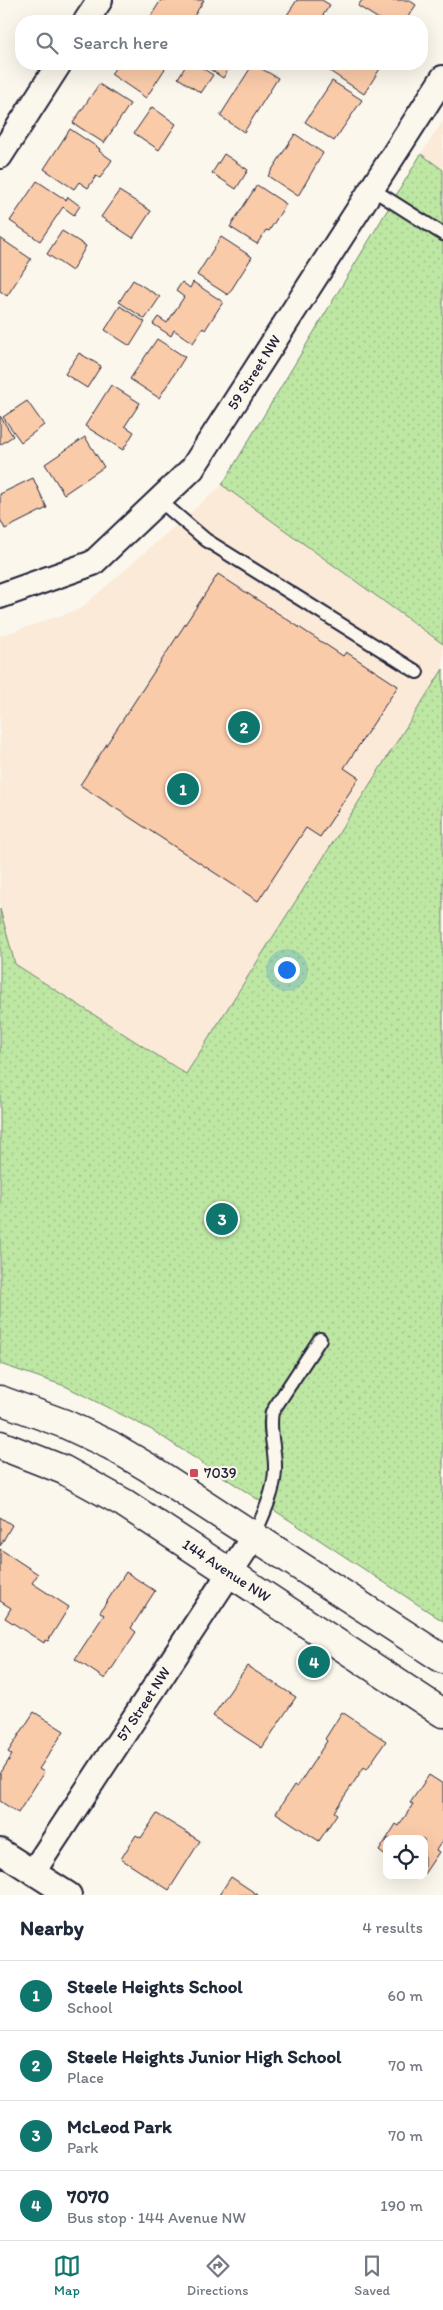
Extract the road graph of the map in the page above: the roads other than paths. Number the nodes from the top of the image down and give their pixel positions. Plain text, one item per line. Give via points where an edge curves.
1 (100, 0) edge
2 (90, 15) edge
3 (55, 70) edge
4 (443, 78) edge
5 (0, 156) edge
6 (372, 189) junction
7 (443, 234) edge
8 (160, 500) junction
9 (0, 596) edge
10 (417, 672) dead end
11 (320, 1339) dead end
12 (0, 1400) edge
13 (0, 1445) edge
14 (254, 1536) junction
15 (230, 1572) junction
16 (443, 1659) edge
17 (443, 1713) edge
18 (0, 1851) edge
19 (34, 1872) junction
20 (68, 1895) edge

1 - 2 street
3 - 5 street
4 - 6 street, 59 Street NW
6 - 7 lane
6 - 8 street, 59 Street NW via 192,469
8 - 9 street, 59 Street NW via 93,562
8 - 10 lane via 206,540
11 - 14 lane via 272,1412 273,1486
12 - 14 street via 110,1445
13 - 15 street, 144 Avenue NW via 85,1481
14 - 15 street, 57 Street NW
14 - 16 street
15 - 17 street, 144 Avenue NW
15 - 19 street, 57 Street NW
18 - 19 street
19 - 20 street

